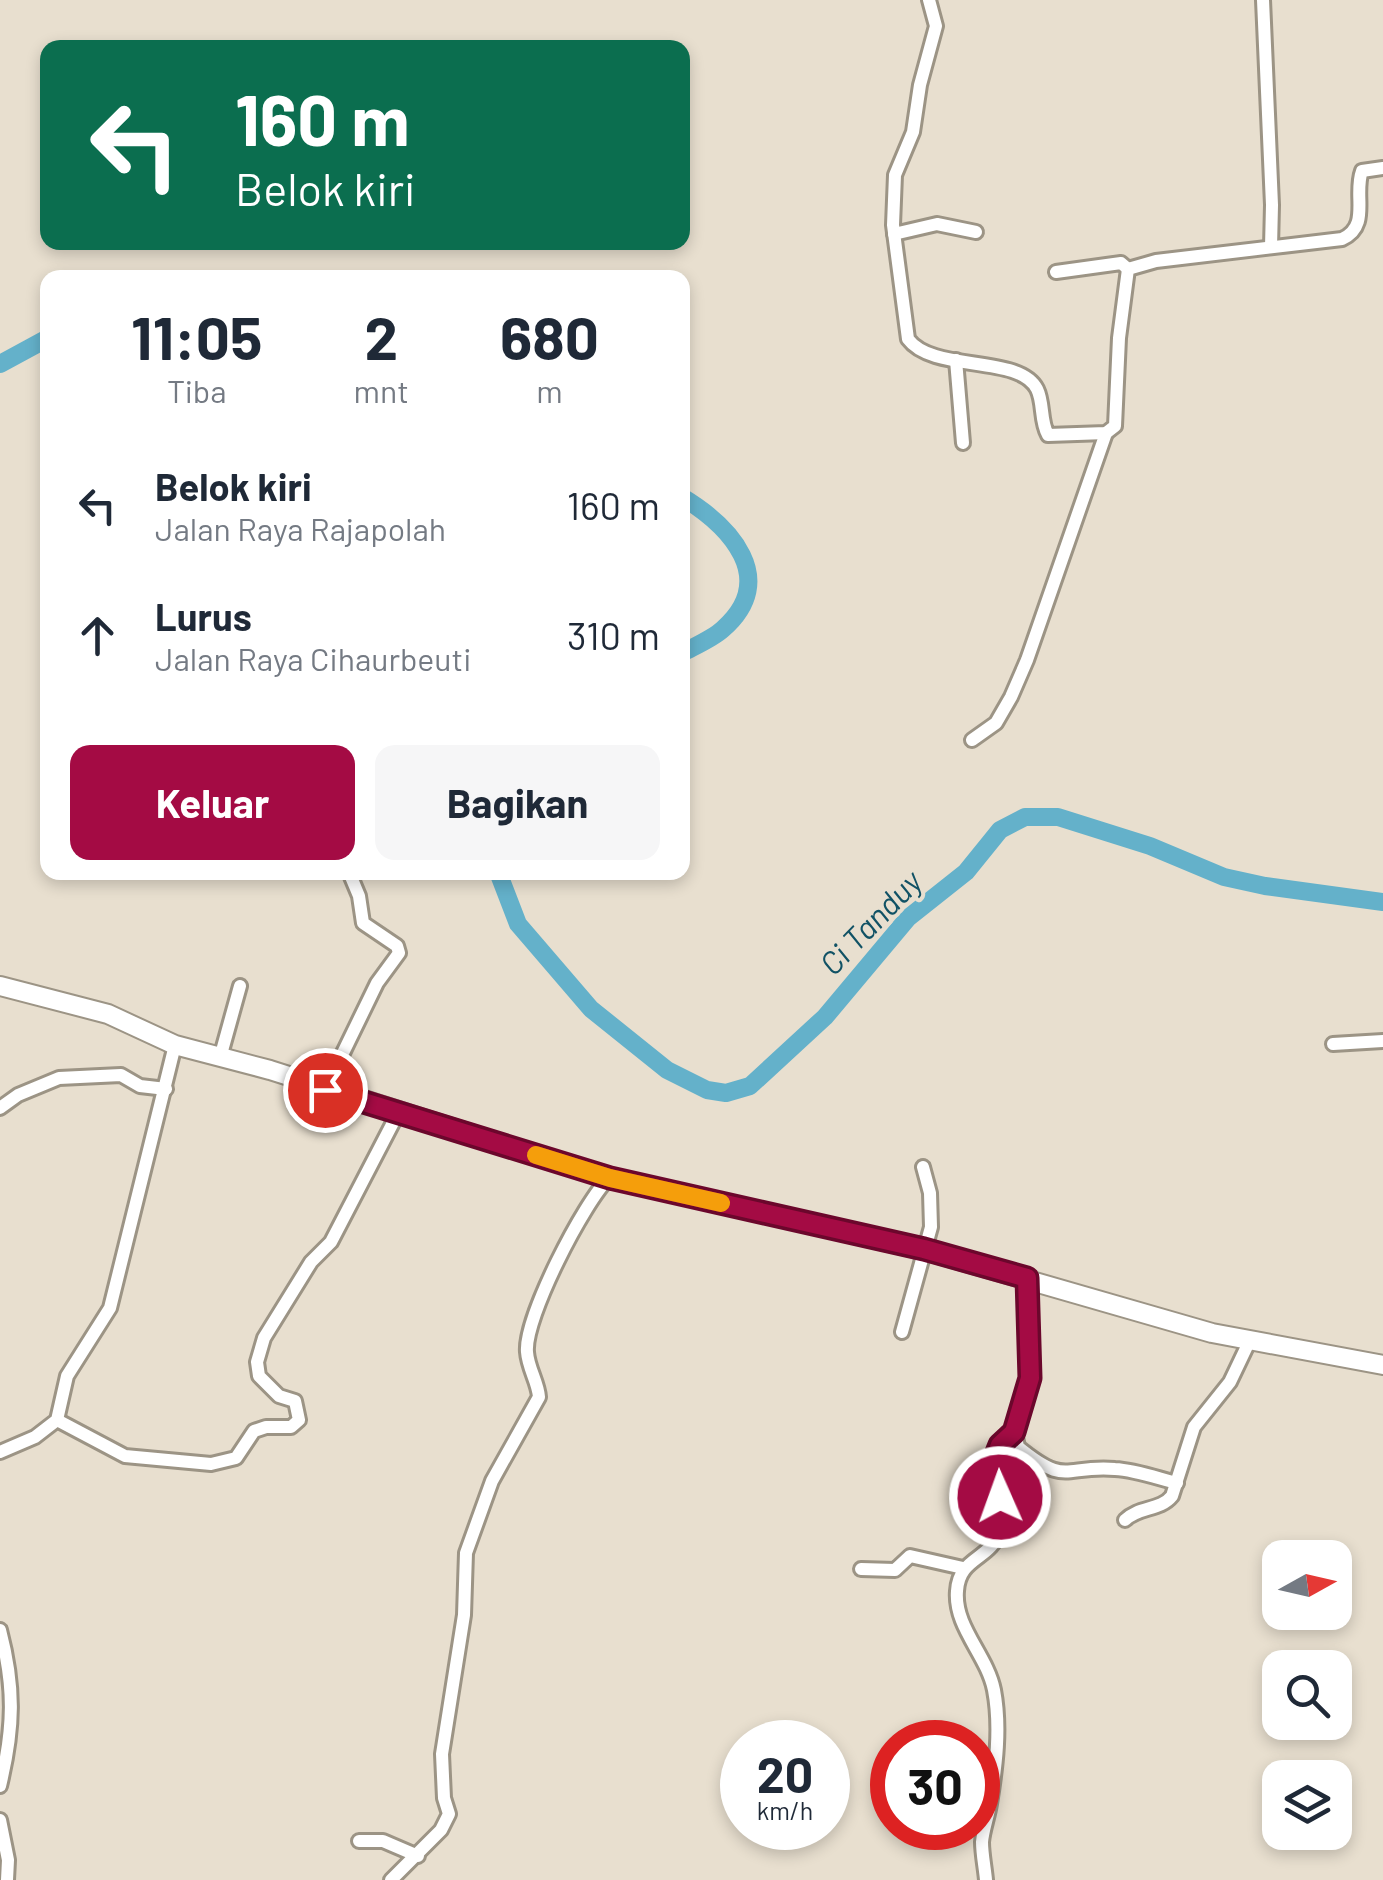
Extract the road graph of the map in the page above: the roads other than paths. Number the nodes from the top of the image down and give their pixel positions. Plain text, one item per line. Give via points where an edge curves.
1 (929, 0) edge
2 (1263, 0) edge
3 (1383, 168) edge
4 (976, 232) dead end
5 (894, 234) junction
6 (1271, 248) junction
7 (1128, 268) junction
8 (1056, 272) dead end
9 (956, 360) junction
10 (1106, 434) junction
11 (963, 443) dead end
12 (972, 740) dead end
13 (352, 880) edge
14 (0, 986) edge
15 (240, 986) dead end
16 (1383, 1041) edge
17 (1334, 1044) dead end
18 (175, 1046) junction
19 (220, 1058) junction
20 (166, 1090) junction
21 (325, 1090) junction
22 (0, 1108) edge
23 (398, 1114) junction
24 (924, 1167) dead end
25 (610, 1178) junction
26 (924, 1249) junction
27 (1027, 1278) junction
28 (902, 1332) dead end
29 (1250, 1340) junction
30 (1383, 1365) edge
31 (57, 1420) junction
32 (1014, 1432) junction
33 (0, 1452) edge
34 (1177, 1483) junction
35 (1125, 1520) dead end
36 (963, 1568) junction
37 (861, 1569) dead end
38 (0, 1630) edge
39 (0, 1786) edge
40 (0, 1820) edge
41 (358, 1841) dead end
42 (418, 1856) junction
43 (396, 1876) edge
44 (8, 1880) edge
45 (415, 1880) edge
46 (986, 1880) edge

1 - 5 street via 936,26 913,132 897,167
2 - 6 street
3 - 6 street via 1361,174 1359,222 1350,236
4 - 5 street via 937,224
5 - 9 street via 908,339 926,354
6 - 7 street
7 - 8 street via 1121,263
7 - 10 street via 1116,422
9 - 10 street via 1026,379 1036,388 1048,434
9 - 11 street
10 - 12 street via 1011,697 996,723
13 - 21 street via 363,923 399,954 377,983
14 - 18 highway via 108,1014
15 - 19 street
16 - 17 street
18 - 19 highway
18 - 20 street
19 - 21 highway
20 - 22 street via 140,1086 122,1074 58,1078
20 - 31 street via 110,1308 67,1376
21 - 23 highway
23 - 25 highway
23 - 31 street via 331,1242 264,1338 259,1376 279,1396 295,1401 299,1420 254,1431 236,1458 212,1464 126,1456
24 - 26 street via 932,1211
25 - 26 highway
25 - 42 street via 542,1295 527,1352 539,1397 492,1480 466,1553 464,1615 442,1754 449,1814
26 - 27 highway
26 - 28 street
27 - 29 highway
27 - 32 street via 1030,1378
29 - 30 highway
29 - 34 street via 1230,1382 1194,1428
31 - 33 street
32 - 34 street via 1018,1446 1051,1470 1115,1468
32 - 36 street via 994,1460 998,1535
34 - 35 street via 1166,1504
36 - 37 street via 910,1556 895,1570
36 - 46 street via 957,1606 988,1671 996,1709 995,1772 982,1844
38 - 39 street via 13,1702
40 - 44 street
41 - 42 street via 383,1840
42 - 43 street
43 - 45 street

